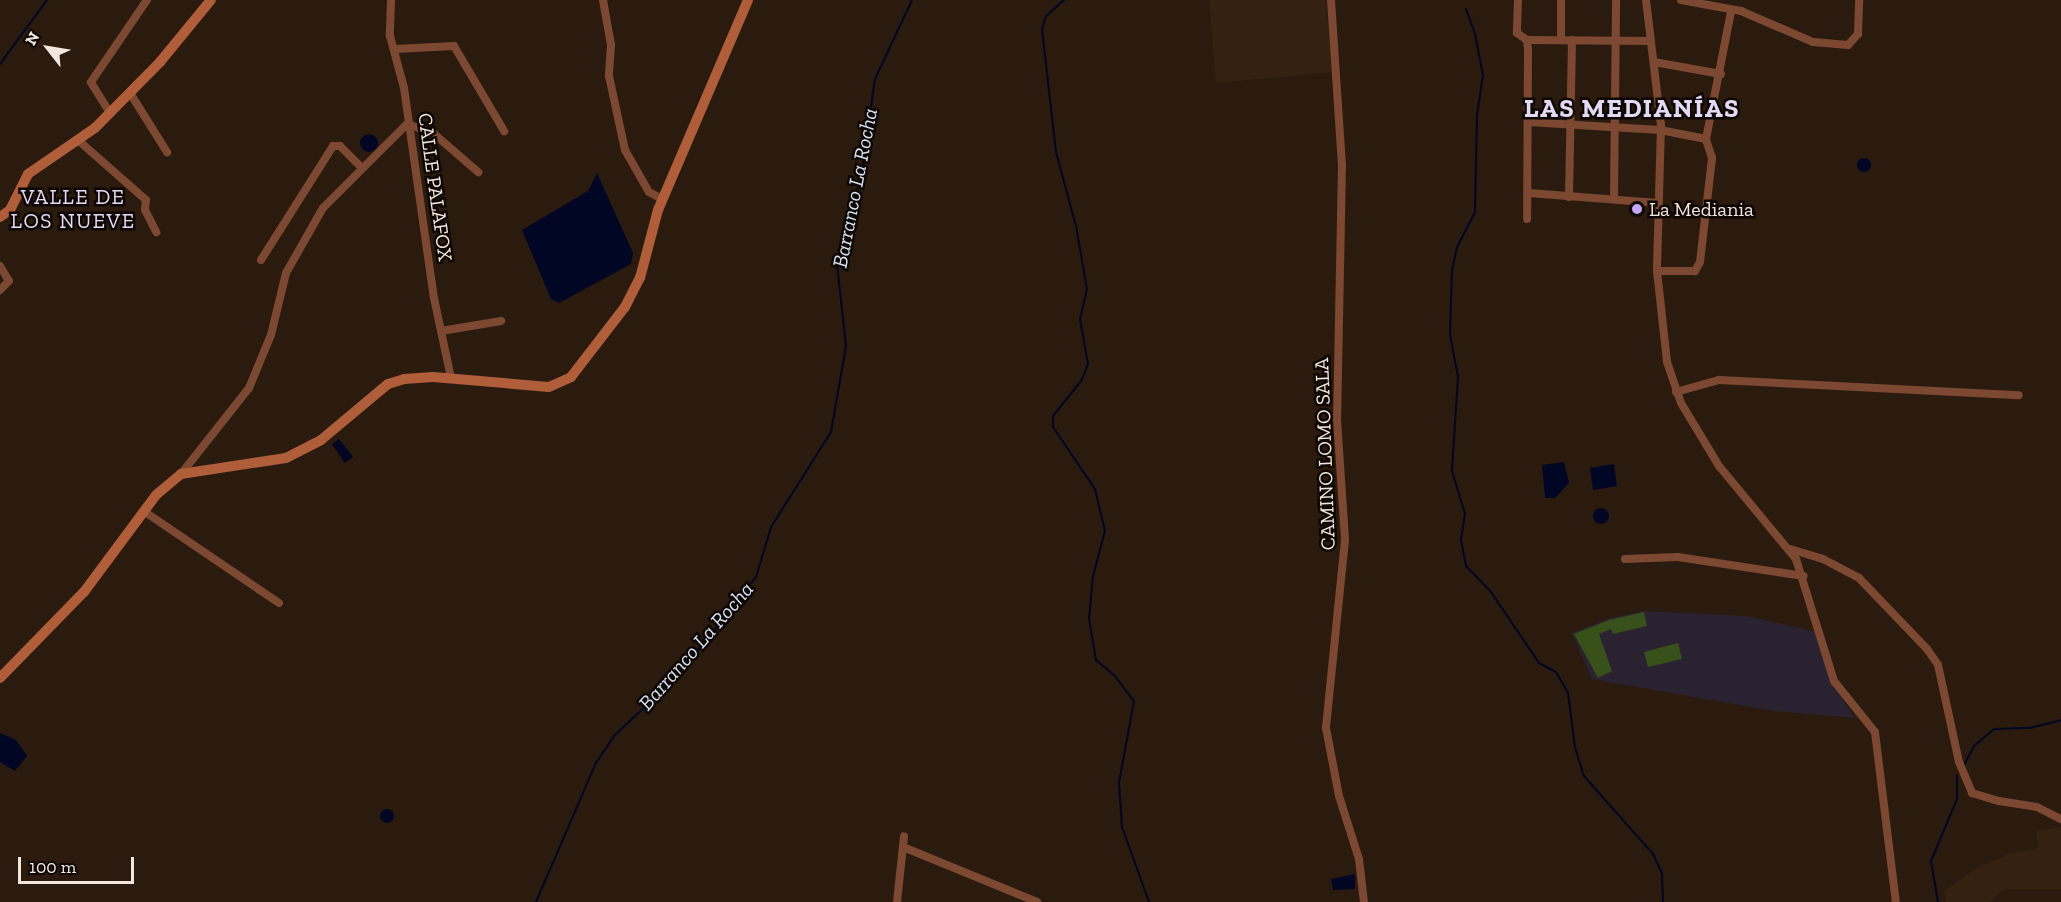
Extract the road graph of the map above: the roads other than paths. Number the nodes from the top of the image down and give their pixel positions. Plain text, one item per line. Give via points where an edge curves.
1 (147, 0) edge
2 (211, 0) edge
3 (391, 0) edge
4 (593, 0) edge
5 (748, 0) edge
6 (1330, 0) edge
7 (1518, 0) edge
8 (1561, 0) edge
9 (1616, 0) edge
10 (1646, 0) edge
11 (1681, 0) edge
12 (1859, 0) edge
13 (603, 1) edge
14 (1731, 11) junction
15 (1561, 39) junction
16 (1527, 40) junction
17 (1572, 40) junction
18 (1616, 41) junction
19 (1651, 41) junction
20 (395, 49) junction
21 (1654, 62) junction
22 (1721, 74) junction
23 (130, 93) junction
24 (110, 113) junction
25 (1527, 122) junction
26 (407, 124) junction
27 (1571, 124) junction
28 (1615, 128) junction
29 (1660, 130) junction
30 (504, 131) dead end
31 (1707, 139) junction
32 (79, 141) junction
33 (167, 152) dead end
34 (362, 168) junction
35 (478, 172) dead end
36 (1529, 193) junction
37 (1569, 197) junction
38 (662, 200) junction
39 (1614, 200) junction
40 (1658, 203) junction
41 (1704, 209) junction
42 (1725, 211) dead end
43 (0, 217) edge
44 (1527, 219) dead end
45 (156, 232) dead end
46 (261, 260) dead end
47 (0, 266) edge
48 (1658, 271) junction
49 (0, 290) edge
50 (501, 321) dead end
51 (441, 331) junction
52 (451, 378) junction
53 (1676, 392) junction
54 (2019, 395) dead end
55 (181, 474) junction
56 (145, 512) junction
57 (1790, 549) junction
58 (1625, 559) dead end
59 (1804, 576) junction
60 (279, 603) dead end
61 (0, 678) edge
62 (2061, 819) edge
63 (904, 836) dead end
64 (903, 847) junction
65 (897, 902) edge
66 (1037, 902) edge
67 (1364, 902) edge
68 (1896, 902) edge

1 - 24 street via 91,82
2 - 23 main road
3 - 20 street, CALLE PALAFOX via 390,36
4 - 13 street
5 - 38 main road
6 - 67 street, CAMINO LOMO SALA via 1341,141 1337,419 1345,540 1326,728 1339,796 1359,859
7 - 16 street via 1517,33
8 - 15 street
9 - 18 street
10 - 19 street
11 - 14 street
12 - 14 street via 1858,34 1848,45 1813,42 1741,11
13 - 38 street via 610,45 609,76 625,150 649,192
14 - 22 street
15 - 16 street
15 - 17 street
16 - 25 street
17 - 18 street
17 - 27 street
18 - 19 street
18 - 28 street
19 - 21 street
20 - 26 street, CALLE PALAFOX
20 - 30 street via 454,46
21 - 22 street
21 - 29 street
22 - 31 street
23 - 24 main road
23 - 33 street
24 - 32 main road
25 - 27 street
25 - 36 street
26 - 34 street
26 - 35 street via 433,133
26 - 51 street, CALLE PALAFOX
27 - 28 street
27 - 37 street
28 - 29 street
28 - 39 street
29 - 31 street
29 - 40 street
31 - 41 street via 1712,158
32 - 43 main road via 28,174 10,210
32 - 45 street via 146,200 145,210
34 - 46 street via 340,146 333,146
34 - 55 street via 323,208 286,273 271,335 249,388
36 - 37 street
36 - 44 street
37 - 39 street
38 - 52 main road via 647,260 634,292 572,376 549,387
39 - 40 street
40 - 48 street
41 - 42 street
41 - 48 street via 1698,267 1695,271
47 - 49 street via 9,281
48 - 53 street via 1667,362
50 - 51 street
51 - 52 street, CALLE PALAFOX
52 - 55 main road via 404,379 388,384 321,440 286,458
53 - 54 street via 1719,380
53 - 57 street via 1719,466 1770,531
55 - 56 main road via 162,489
56 - 60 street
56 - 61 main road via 84,592
57 - 59 street
57 - 62 street via 1823,558 1859,578 1927,649 1938,665 1959,762 1972,792 2037,807
58 - 59 street via 1678,557
59 - 68 street via 1834,681 1875,732
63 - 64 street
64 - 65 street
64 - 66 street

